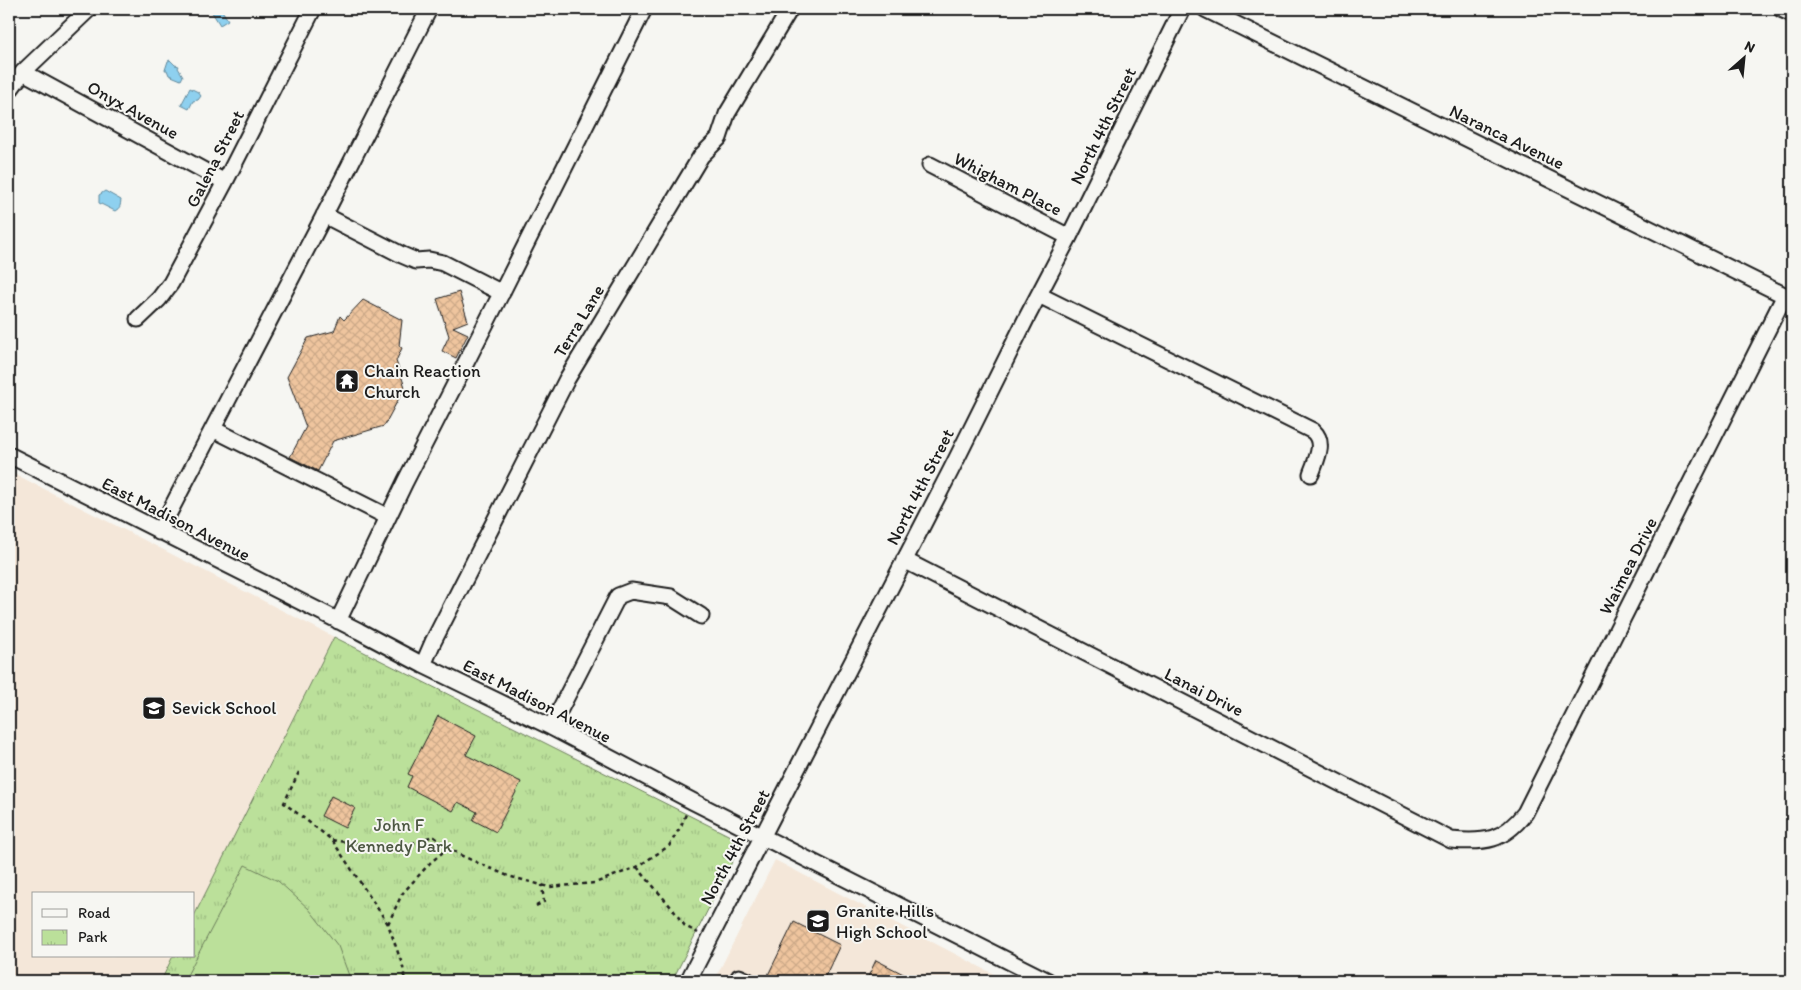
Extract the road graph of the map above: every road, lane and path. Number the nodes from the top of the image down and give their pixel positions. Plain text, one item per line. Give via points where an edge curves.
1 (89, 9) edge
2 (313, 9) edge
3 (429, 9) edge
4 (644, 9) edge
5 (790, 9) edge
6 (1182, 9) edge
7 (1205, 9) edge
8 (1781, 9) edge
9 (1792, 14) edge
10 (23, 72) junction
11 (9, 91) edge
12 (930, 165) dead end
13 (225, 182) junction
14 (324, 215) junction
15 (1070, 237) junction
16 (502, 293) junction
17 (1039, 295) junction
18 (1789, 297) edge
19 (138, 319) dead end
20 (213, 429) junction
21 (9, 455) edge
22 (1311, 474) dead end
23 (388, 517) junction
24 (160, 532) junction
25 (904, 560) junction
26 (701, 616) dead end
27 (338, 621) junction
28 (423, 665) junction
29 (551, 727) junction
30 (299, 772) dead end
31 (692, 801) junction
32 (763, 836) junction
33 (332, 840) junction
34 (1490, 840) joint
35 (449, 848) junction
36 (637, 867) junction
37 (542, 885) junction
38 (536, 906) dead end
39 (388, 924) junction
40 (708, 939) junction
41 (405, 981) edge
42 (688, 981) edge
43 (737, 981) edge
44 (748, 981) edge
45 (1047, 981) edge

1 - 10 street
2 - 13 street, Galena Street
3 - 14 street
4 - 16 street
5 - 28 street, Terra Lane via 727,114 719,138 701,156 567,379
6 - 15 street, North 4th Street
7 - 18 street, Naranca Avenue
8 - 9 street
10 - 11 street
10 - 13 street, Onyx Avenue
12 - 15 street, Whigham Place
13 - 19 street, Galena Street via 171,283
14 - 16 street via 402,255 416,261 443,263
14 - 20 street
15 - 17 street, North 4th Street
16 - 23 street
17 - 22 street via 1313,431 1320,445
17 - 25 street, North 4th Street
18 - 34 street, Waimea Drive via 1525,813 1515,826
20 - 23 street
20 - 24 street
21 - 24 street, East Madison Avenue
23 - 27 street
24 - 27 street, East Madison Avenue
25 - 32 street, North 4th Street
25 - 34 street, Lanai Drive via 1451,840
26 - 29 street via 671,597 631,591 618,596
27 - 28 street, East Madison Avenue
28 - 29 street, East Madison Avenue
29 - 31 street, East Madison Avenue
30 - 33 path via 284,804
31 - 32 street, East Madison Avenue
31 - 36 path via 669,846
32 - 40 street, North 4th Street
32 - 45 street, East Madison Avenue
33 - 35 path via 377,847 413,843 433,836
33 - 39 path
35 - 37 path via 508,876
35 - 39 path via 430,863 402,894
36 - 37 path via 595,883
36 - 40 path via 685,926
37 - 38 path via 544,902
39 - 41 path
40 - 42 street, North 4th Street
43 - 44 street via 739,977

